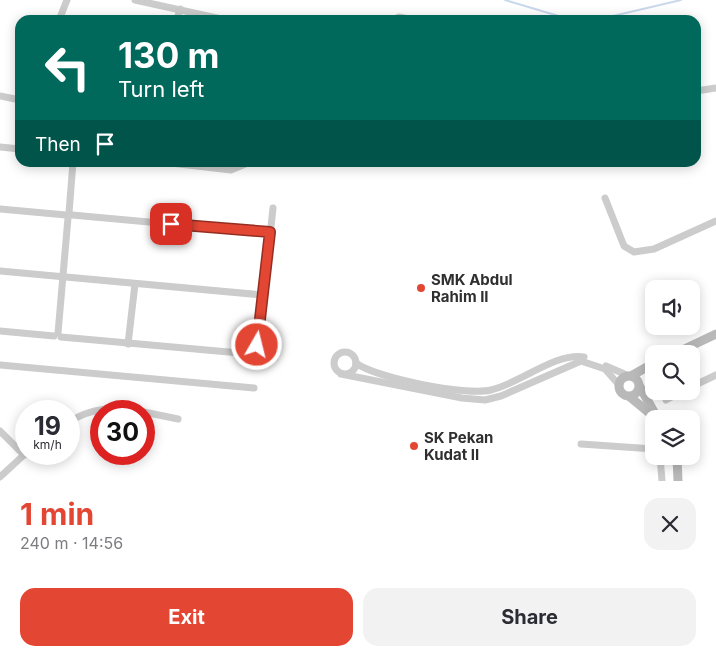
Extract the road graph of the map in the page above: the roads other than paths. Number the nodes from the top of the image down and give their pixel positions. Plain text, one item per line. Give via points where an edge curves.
1 (68, 0) edge
2 (135, 0) edge
3 (163, 2) edge
4 (180, 9) junction
5 (61, 15) edge
6 (178, 15) edge
7 (205, 15) edge
8 (716, 88) edge
9 (701, 90) edge
10 (0, 96) edge
11 (15, 99) edge
12 (0, 147) edge
13 (15, 148) edge
14 (73, 167) edge
15 (205, 167) edge
16 (238, 167) edge
17 (605, 198) dead end
18 (273, 208) dead end
19 (0, 209) edge
20 (69, 215) junction
21 (716, 221) edge
22 (270, 232) junction
23 (0, 271) edge
24 (63, 277) junction
25 (135, 284) junction
26 (263, 295) junction
27 (0, 331) edge
28 (716, 334) edge
29 (58, 335) junction
30 (128, 344) junction
31 (693, 345) edge
32 (356, 363) junction
33 (0, 365) edge
34 (645, 371) edge
35 (342, 374) junction
36 (716, 375) edge
37 (634, 380) junction
38 (700, 383) edge
39 (619, 385) junction
40 (254, 388) dead end
41 (630, 397) junction
42 (647, 410) edge
43 (652, 410) edge
44 (155, 414) edge
45 (178, 419) dead end
46 (0, 431) edge
47 (581, 444) dead end
48 (15, 445) edge
49 (645, 448) edge
50 (15, 463) edge
51 (661, 465) edge
52 (677, 465) edge
53 (0, 476) edge
54 (662, 481) edge
55 (678, 481) edge

1 - 5 street
2 - 3 street
3 - 4 street
4 - 6 street
4 - 7 street
8 - 9 street
10 - 11 street
12 - 13 street
14 - 20 street
15 - 16 street via 231,170
17 - 21 street via 624,246 634,252 654,249
18 - 22 street
19 - 20 street
20 - 22 street
20 - 24 street
22 - 26 street
23 - 24 street
24 - 25 street
24 - 29 street
25 - 26 street
25 - 30 street
26 - 30 street via 257,345 251,354
27 - 29 street
28 - 31 street
29 - 30 street
32 - 35 street via 353,372
32 - 35 street via 349,352 338,354 334,365
32 - 37 street via 374,372 473,392 491,390 572,356 590,359
33 - 40 street
34 - 37 street
35 - 39 street via 486,400 581,361 605,369
36 - 38 street
37 - 39 street via 622,378
37 - 41 street via 636,394
37 - 43 street
39 - 41 street via 620,392
41 - 42 street
44 - 45 street
46 - 48 street
47 - 49 street
50 - 53 street
51 - 54 street
52 - 55 street

